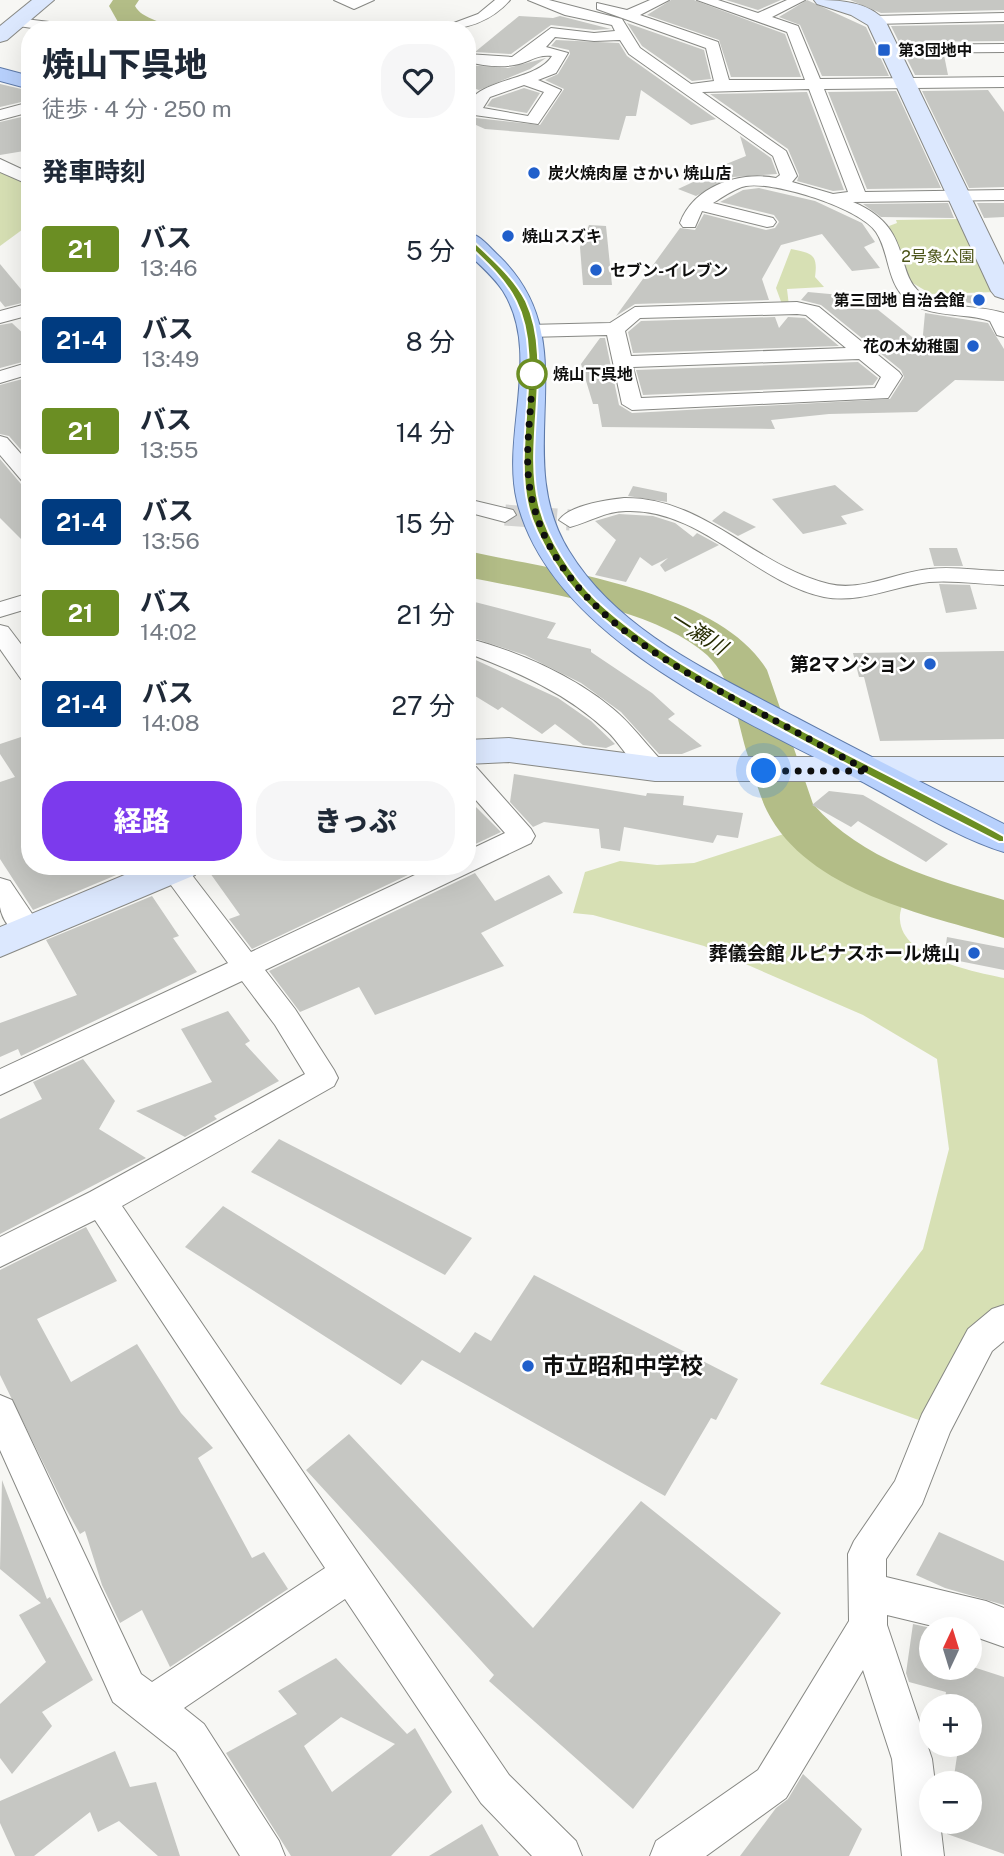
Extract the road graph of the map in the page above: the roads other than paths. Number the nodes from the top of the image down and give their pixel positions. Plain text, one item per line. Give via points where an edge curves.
1 (44, 0) edge
2 (341, 0) edge
3 (367, 0) edge
4 (503, 0) edge
5 (535, 0) edge
6 (582, 0) edge
7 (662, 0) edge
8 (704, 0) edge
9 (798, 0) edge
10 (829, 1) edge
11 (930, 5) dead end
12 (627, 15) junction
13 (1004, 17) edge
14 (13, 18) edge
15 (759, 18) junction
16 (920, 18) junction
17 (873, 20) junction
18 (30, 21) edge
19 (471, 21) edge
20 (625, 35) junction
21 (0, 36) edge
22 (1004, 48) edge
23 (888, 49) junction
24 (536, 50) junction
25 (476, 59) edge
26 (0, 74) edge
27 (21, 80) edge
28 (524, 80) dead end
29 (905, 83) junction
30 (815, 84) junction
31 (723, 85) junction
32 (1002, 85) edge
33 (686, 89) junction
34 (21, 109) edge
35 (0, 115) edge
36 (2, 168) edge
37 (21, 174) edge
38 (782, 182) junction
39 (958, 195) junction
40 (1004, 195) edge
41 (858, 196) junction
42 (826, 199) junction
43 (699, 205) junction
44 (768, 222) dead end
45 (689, 223) dead end
46 (476, 248) edge
47 (1004, 291) edge
48 (21, 311) edge
49 (0, 317) edge
50 (615, 329) junction
51 (528, 331) junction
52 (1004, 331) edge
53 (863, 353) junction
54 (623, 362) junction
55 (21, 371) edge
56 (0, 377) edge
57 (0, 442) edge
58 (21, 467) edge
59 (476, 507) edge
60 (505, 515) tunnel mouth
61 (570, 520) tunnel mouth
62 (1004, 578) edge
63 (21, 603) edge
64 (0, 610) edge
65 (0, 632) edge
66 (476, 648) edge
67 (21, 661) edge
68 (476, 752) edge
69 (807, 754) junction
70 (655, 769) junction
71 (1004, 769) edge
72 (869, 771) junction
73 (476, 783) edge
74 (1004, 839) edge
75 (476, 858) edge
76 (159, 875) edge
77 (180, 875) edge
78 (439, 875) edge
79 (0, 888) edge
80 (14, 937) edge
81 (246, 967) junction
82 (0, 1083) edge
83 (101, 1202) junction
84 (0, 1253) edge
85 (1004, 1320) edge
86 (0, 1411) edge
87 (349, 1574) junction
88 (867, 1608) junction
89 (1004, 1628) edge
90 (151, 1706) junction
91 (264, 1856) edge
92 (561, 1856) edge
93 (671, 1856) edge
94 (923, 1856) edge

1 - 14 street
2 - 3 street via 354,5
4 - 19 street via 484,17
5 - 20 street via 570,12 611,18
6 - 12 street
7 - 12 street
8 - 15 street
9 - 15 street
10 - 17 street
11 - 16 street via 919,10
12 - 31 street via 713,45
13 - 16 street
14 - 18 street
14 - 21 street
15 - 30 street via 793,29
16 - 17 street
17 - 23 street
20 - 24 street via 551,32
20 - 33 street via 634,51
22 - 23 street
23 - 29 street
24 - 25 street via 511,64
24 - 28 street via 561,53 551,70
26 - 27 main road
29 - 30 street
29 - 32 street
29 - 39 street
30 - 31 street
30 - 41 street
31 - 33 street
33 - 38 street via 780,154 789,176
34 - 35 street
36 - 37 street
38 - 42 street
38 - 43 street via 743,181
39 - 40 street
39 - 41 street
39 - 47 street
41 - 42 street
42 - 52 street via 868,215 882,226 910,293 923,302 986,312 998,317
43 - 44 street
43 - 45 street
46 - 51 main road via 522,302
48 - 49 street
50 - 51 street
50 - 53 street via 635,313 797,308 812,310
50 - 54 street
51 - 69 main road via 534,353 527,470 534,508 559,561 591,601 620,626
53 - 54 street
53 - 54 street via 892,376 881,394 632,404
55 - 56 street
57 - 58 street
59 - 60 street
61 - 62 street via 631,503 663,507 782,574 825,590 853,592 921,576
63 - 64 street
65 - 67 street
66 - 70 street via 511,659 584,698 620,728
68 - 70 street via 509,750
69 - 70 street via 744,772
69 - 72 street
71 - 72 street
72 - 74 main road
73 - 75 street via 522,836
76 - 80 street
77 - 81 street
78 - 81 street
79 - 80 street
81 - 82 street
81 - 83 street via 285,1017 323,1078
83 - 84 street
83 - 87 street
85 - 88 street via 980,1339 935,1426 909,1492 867,1554
86 - 90 street via 127,1688
87 - 90 street
87 - 92 street via 495,1789
88 - 89 street via 985,1620
88 - 93 street via 772,1784
88 - 94 street via 912,1759
90 - 91 street via 190,1738

